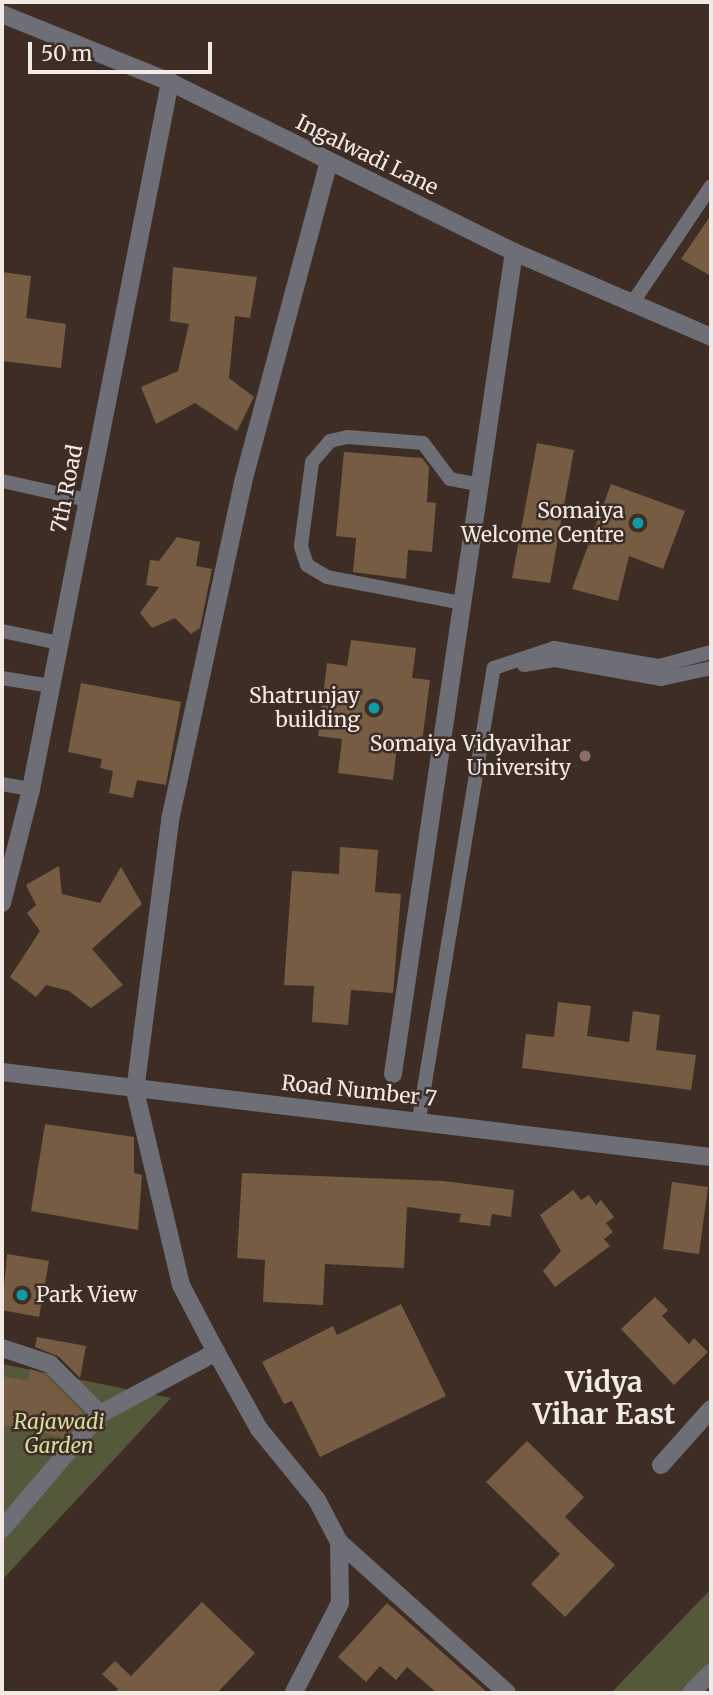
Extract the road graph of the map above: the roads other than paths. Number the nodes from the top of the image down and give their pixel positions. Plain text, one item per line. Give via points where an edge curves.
1 (2, 14) edge
2 (170, 82) junction
3 (329, 162) junction
4 (711, 186) edge
5 (514, 252) junction
6 (631, 306) junction
7 (711, 337) edge
8 (2, 481) edge
9 (480, 485) junction
10 (88, 500) junction
11 (462, 603) junction
12 (2, 631) edge
13 (59, 643) junction
14 (711, 652) edge
15 (494, 668) junction
16 (711, 668) edge
17 (2, 678) edge
18 (51, 686) junction
19 (2, 784) edge
20 (31, 789) junction
21 (2, 903) edge
22 (2, 1072) edge
23 (393, 1074) dead end
24 (135, 1091) junction
25 (419, 1119) junction
26 (711, 1157) edge
27 (2, 1348) edge
28 (216, 1352) junction
29 (711, 1409) edge
30 (100, 1414) junction
31 (661, 1465) dead end
32 (2, 1529) edge
33 (338, 1542) junction
34 (711, 1672) edge
35 (294, 1692) edge
36 (507, 1693) edge
37 (691, 1693) edge

1 - 2 street, Ingalwadi Lane
2 - 3 street, Ingalwadi Lane
2 - 10 street, 7th Road
3 - 5 street, Ingalwadi Lane
3 - 24 street via 243,482 170,820
4 - 6 lane
5 - 6 street, Ingalwadi Lane
5 - 9 street
6 - 7 street, Ingalwadi Lane
8 - 10 lane
9 - 11 street
9 - 11 lane via 450,479 423,443 348,437 330,441 312,462 301,545 307,565 327,577
10 - 13 street, 7th Road
11 - 23 street
12 - 13 lane
13 - 18 street, 7th Road
14 - 15 lane via 659,666 554,648
15 - 16 lane via 555,660 661,679
15 - 25 lane
17 - 18 lane
18 - 20 street, 7th Road
19 - 20 lane
20 - 21 street, 7th Road
22 - 24 street, Road Number 7
24 - 25 street, Road Number 7
24 - 28 street via 181,1285
25 - 26 street, Road Number 7
27 - 30 street via 50,1364
28 - 30 street
28 - 33 street via 260,1429 317,1500
29 - 31 street
30 - 32 street
33 - 35 street via 340,1603
33 - 36 street
34 - 37 street

